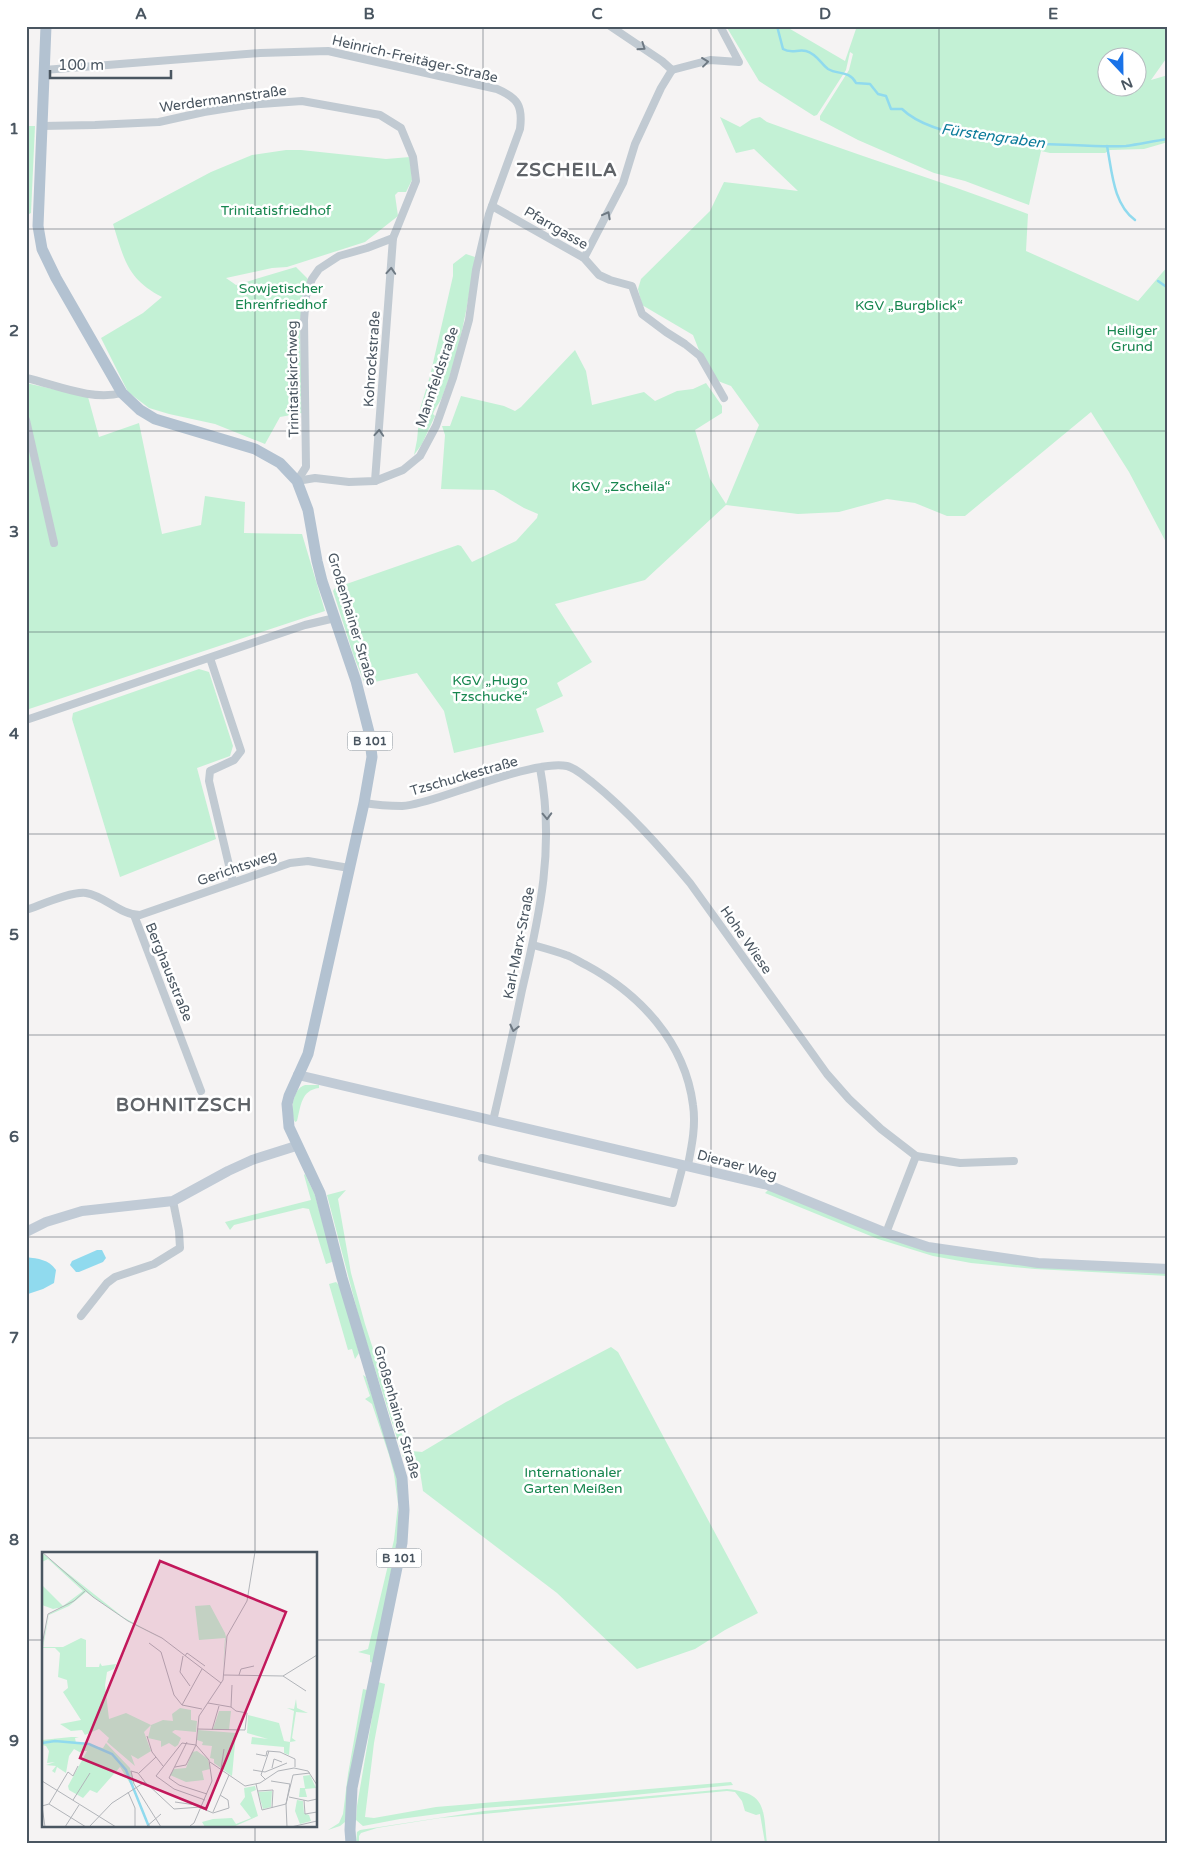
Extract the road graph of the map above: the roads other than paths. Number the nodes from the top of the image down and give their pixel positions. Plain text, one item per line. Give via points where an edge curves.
1 (46, 26) edge
2 (610, 26) edge
3 (720, 26) edge
4 (44, 70) junction
5 (672, 70) junction
6 (42, 126) junction
7 (414, 157) joint
8 (492, 206) junction
9 (393, 238) junction
10 (584, 258) junction
11 (26, 378) edge
12 (122, 393) junction
13 (724, 398) dead end
14 (26, 420) edge
15 (297, 481) junction
16 (375, 481) junction
17 (54, 543) dead end
18 (335, 618) junction
19 (210, 658) junction
20 (26, 720) edge
21 (540, 768) junction
22 (364, 803) junction
23 (349, 868) junction
24 (233, 882) junction
25 (26, 910) edge
26 (134, 915) junction
27 (533, 945) junction
28 (298, 1075) junction
29 (202, 1092) dead end
30 (493, 1121) junction
31 (296, 1146) junction
32 (916, 1156) junction
33 (482, 1158) dead end
34 (1014, 1161) dead end
35 (686, 1165) junction
36 (173, 1201) junction
37 (26, 1232) edge
38 (886, 1233) junction
39 (1168, 1268) edge
40 (81, 1316) dead end
41 (352, 1843) edge

1 - 4 main road, Großenhainer Straße / B 101
2 -> 5 street
5 -> 3 street via 710,60 739,62
4 - 6 main road, Großenhainer Straße / B 101
4 - 8 street, Heinrich-Freitäger-Straße via 260,53 328,51 498,89 512,95 518,103 521,118
10 -> 5 street via 624,183 635,144
6 - 7 street, Werdermannstraße via 159,122 248,105 302,101 380,115 401,128
6 - 12 main road, Großenhainer Straße / B 101 via 38,226 42,249
7 - 9 street, Kohrockstraße via 416,181
8 - 10 street, Pfarrgasse
8 - 16 street, Mannfeldstraße via 476,270 469,320 436,426 420,456 403,470
9 - 15 street, Trinitatiskirchweg via 329,261 319,269 306,296 306,467
16 -> 9 street, Kohrockstraße
10 - 13 street, Pfarrgasse via 599,275 632,286 642,314 700,356
11 - 12 street via 98,396
12 - 15 main road, Großenhainer Straße / B 101 via 140,410 160,421 255,448 280,463
14 - 17 street
15 - 16 street, Mannfeldstraße via 315,478
15 - 18 main road, Großenhainer Straße / B 101 via 308,510 317,561
18 - 19 street
18 - 22 main road, Großenhainer Straße / B 101 via 369,732 372,758
19 - 20 street
19 - 24 street via 241,751 234,760 210,772 209,781
21 - 22 street, Tzschuckestraße via 412,804
21 -> 27 street, Karl-Marx-Straße via 546,804 547,845
21 - 32 street, Hohe Wiese via 559,765 576,770 639,824 690,883 827,1074 881,1129
22 - 23 main road, Großenhainer Straße / B 101
23 - 24 street, Gerichtsweg via 299,861
23 - 28 main road, Großenhainer Straße / B 101 via 310,1046
24 - 26 street, Gerichtsweg
25 - 26 street, Berghausstraße via 72,894 86,893
26 - 29 street, Berghausstraße
27 -> 30 street, Karl-Marx-Straße
27 - 35 street via 567,955 598,972 627,991 661,1026 685,1071 690,1088 694,1136
28 - 30 main road, Dieraer Weg
28 - 31 main road, Großenhainer Straße / B 101 via 287,1104 289,1127
30 - 35 main road, Dieraer Weg
31 - 36 main road via 252,1160
31 - 41 main road, Großenhainer Straße / B 101 via 320,1194 402,1478 402,1543 352,1788
32 - 34 street, Hohe Wiese via 960,1163
32 - 38 street
33 - 35 street via 673,1203
35 - 38 main road, Dieraer Weg via 768,1185
36 - 37 main road via 82,1211
36 - 40 street via 180,1248 154,1264 115,1277
38 - 39 main road, Dieraer Weg via 928,1247 989,1257 1038,1263

